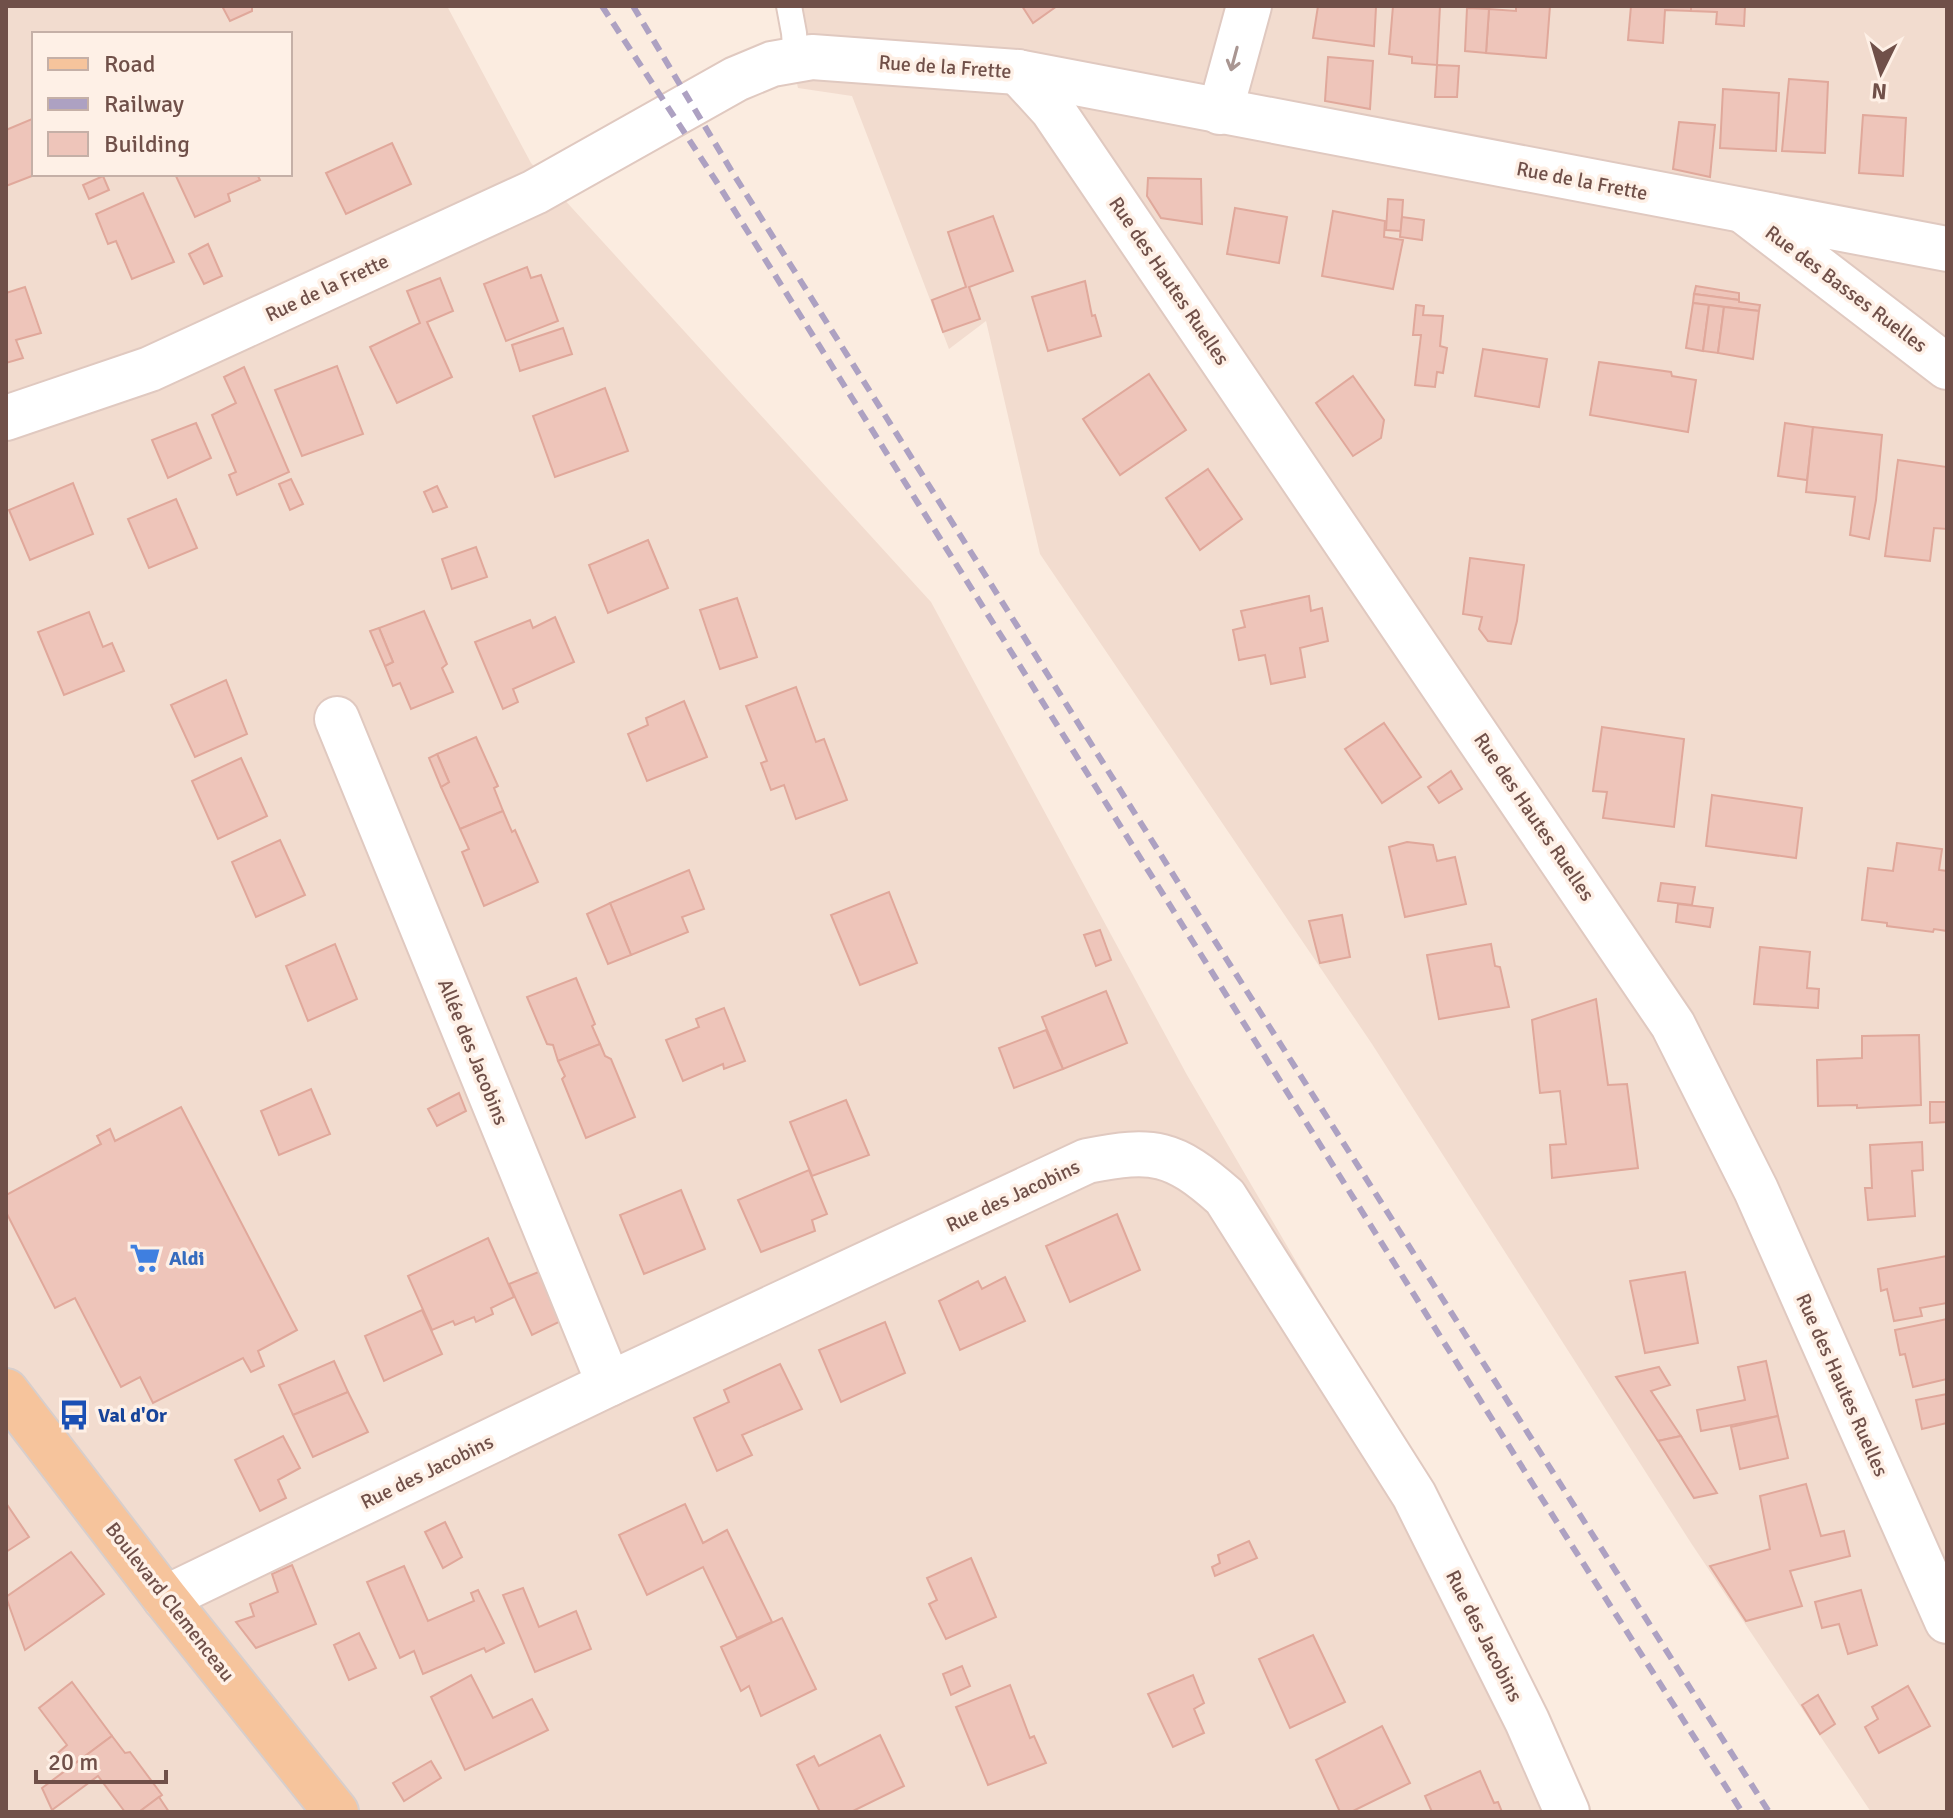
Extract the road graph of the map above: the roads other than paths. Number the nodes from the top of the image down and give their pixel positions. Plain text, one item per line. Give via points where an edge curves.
1 (789, 6) edge
2 (1249, 6) edge
3 (796, 60) junction
4 (1018, 72) junction
5 (1220, 112) junction
6 (1745, 212) junction
7 (1947, 249) edge
8 (1947, 367) edge
9 (6, 418) edge
10 (337, 719) dead end
11 (609, 1384) junction
12 (6, 1391) edge
13 (165, 1598) junction
14 (1947, 1621) edge
15 (336, 1812) edge
16 (1567, 1812) edge

1 - 3 lane
2 -> 5 street
3 - 4 street, Rue de la Frette
3 - 9 street, Rue de la Frette via 736,79 535,192 150,369
4 - 5 street, Rue de la Frette
4 - 14 street, Rue des Hautes Ruelles via 1052,109 1673,1025 1756,1190
5 - 6 street, Rue de la Frette
6 - 7 street, Rue de la Frette
6 - 8 street, Rue des Basses Ruelles
10 - 11 street, Allée des Jacobins
11 - 13 street, Rue des Jacobins
11 - 16 street, Rue des Jacobins via 1087,1161 1129,1153 1162,1156 1196,1172 1225,1197 1414,1495
12 - 13 main road, Boulevard Clemenceau
13 - 15 main road, Boulevard Clemenceau

